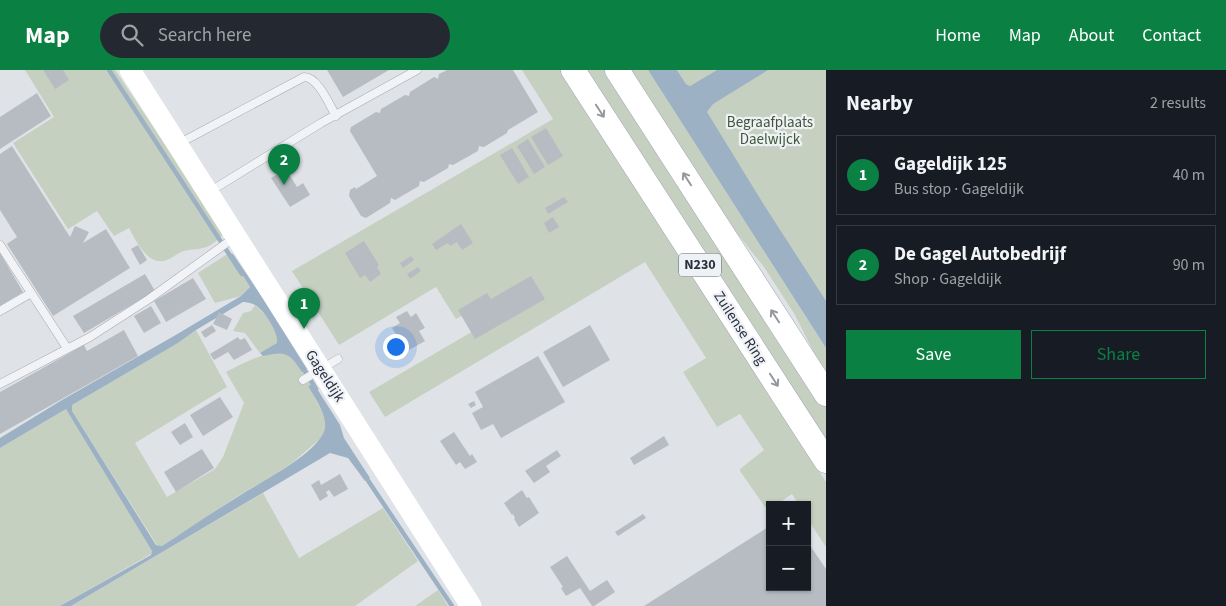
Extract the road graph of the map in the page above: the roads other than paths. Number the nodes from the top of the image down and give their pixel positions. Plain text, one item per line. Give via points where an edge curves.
1 (130, 70) edge
2 (417, 70) edge
3 (573, 70) edge
4 (617, 70) edge
5 (336, 116) junction
6 (178, 144) junction
7 (208, 192) junction
8 (228, 242) junction
9 (0, 245) edge
10 (31, 293) junction
11 (0, 311) edge
12 (68, 348) junction
13 (0, 384) edge
14 (826, 394) edge
15 (826, 461) edge
16 (471, 606) edge

1 - 6 street, Gageldijk
2 - 5 lane
3 -> 15 main road, Zuilense Ring / N230
14 -> 4 main road, N230
5 - 6 lane via 316,82 304,77
5 - 7 lane
6 - 7 street, Gageldijk
7 - 8 street, Gageldijk
8 - 12 lane via 149,300
8 - 16 street, Gageldijk via 319,370
9 - 10 lane
10 - 11 lane
10 - 12 lane
12 - 13 lane

